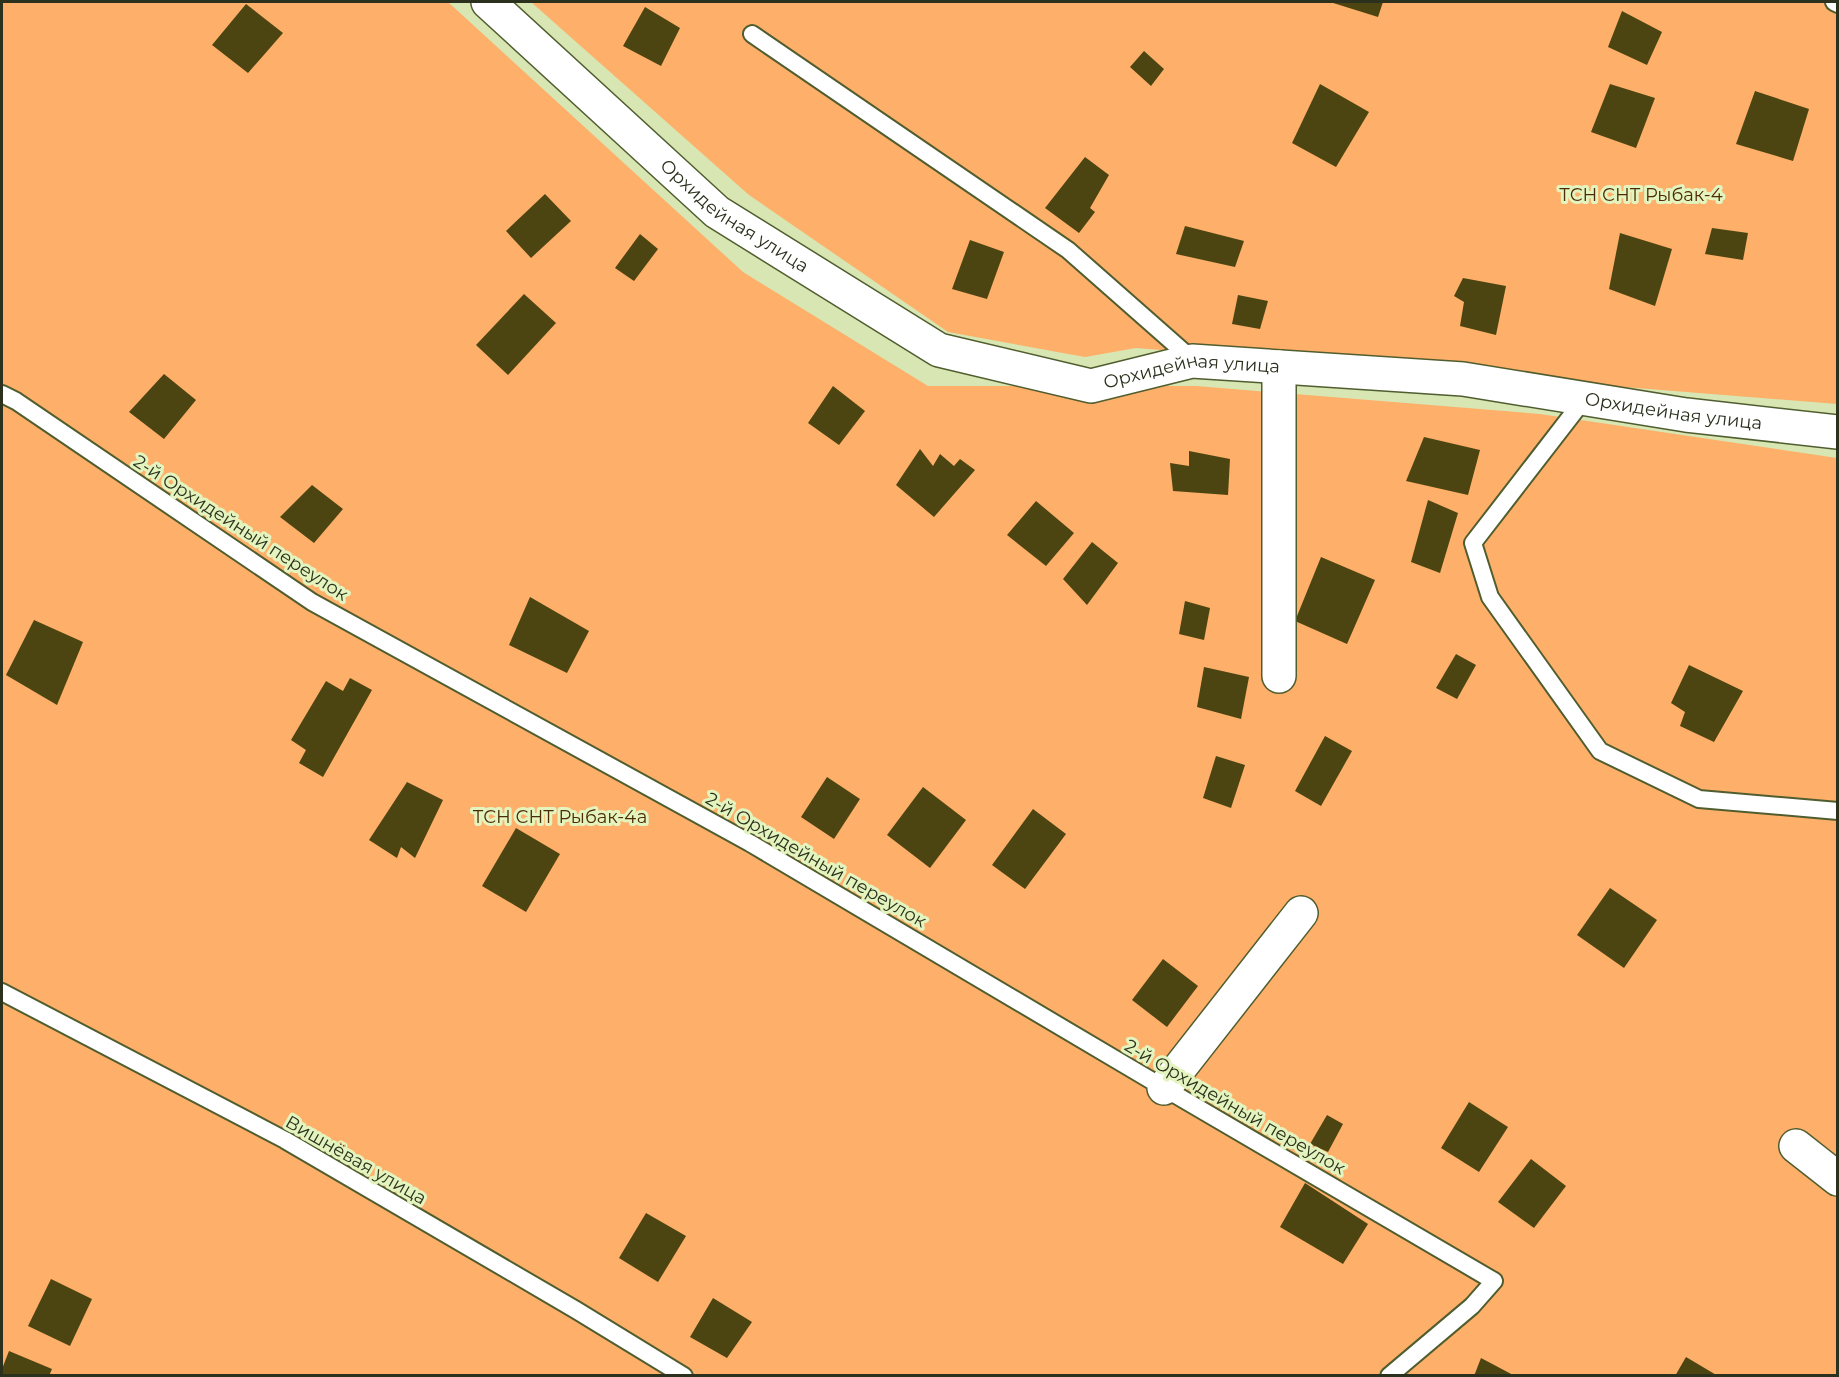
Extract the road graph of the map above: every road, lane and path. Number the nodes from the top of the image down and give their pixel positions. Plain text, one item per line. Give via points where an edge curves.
1 (488, 2) edge
2 (752, 34) dead end
3 (1192, 361) junction
4 (1279, 367) junction
5 (2, 394) edge
6 (1585, 398) junction
7 (1838, 432) edge
8 (1280, 676) dead end
9 (1838, 811) edge
10 (1301, 913) dead end
11 (2, 992) edge
12 (1164, 1088) junction
13 (1796, 1146) dead end
14 (1838, 1179) edge
15 (684, 1376) edge
16 (1389, 1376) edge

1 - 3 street, Орхидейная улица via 717,212 939,350 1090,386
2 - 3 lane via 1068,250
3 - 4 street, Орхидейная улица
3 - 6 lane
4 - 6 street, Орхидейная улица via 1463,379
4 - 8 street
5 - 12 lane, 2-й Орхидейный переулок via 312,602 750,843
6 - 7 street, Орхидейная улица via 1686,415
6 - 9 lane via 1473,543 1490,597 1600,751 1700,799
10 - 12 street
11 - 15 lane, Вишнёвая улица via 285,1140
12 - 16 lane, 2-й Орхидейный переулок via 1494,1281 1472,1306
13 - 14 street

